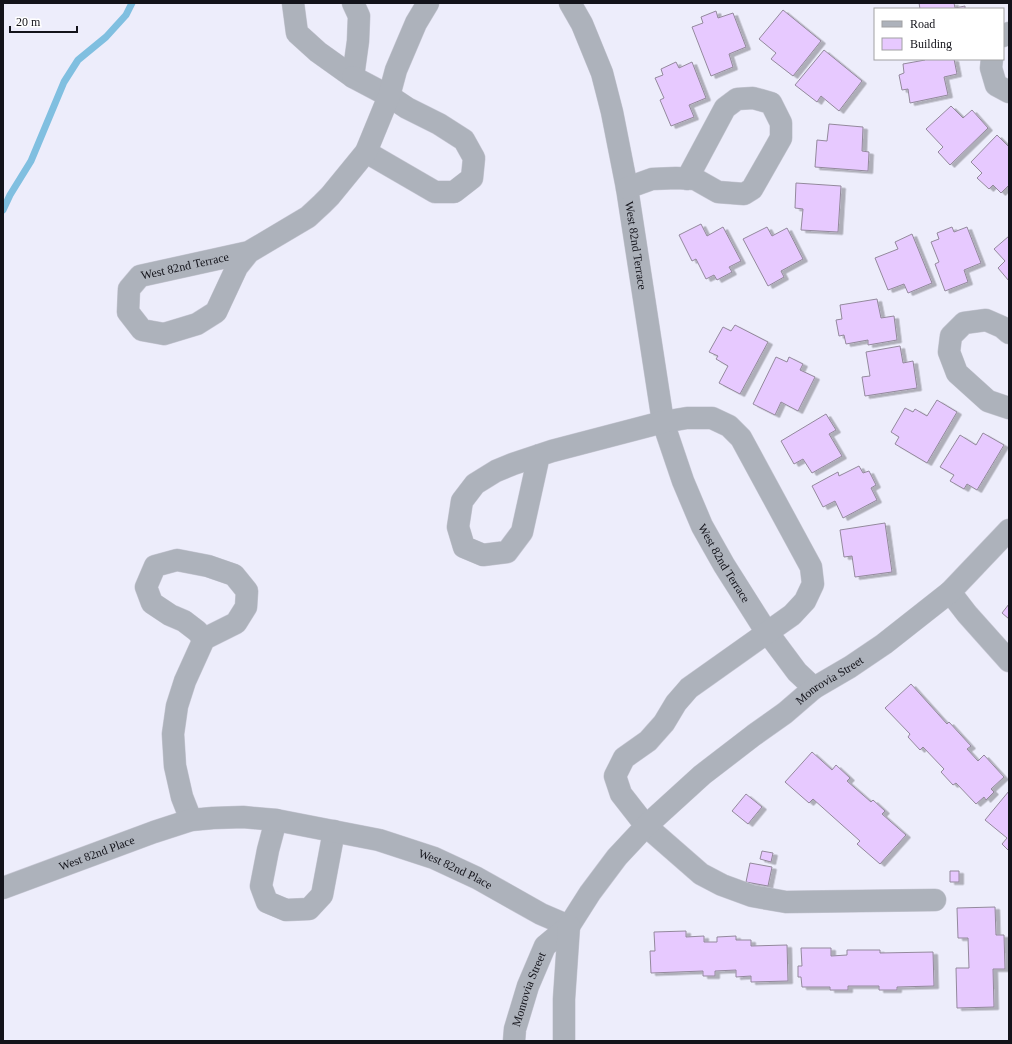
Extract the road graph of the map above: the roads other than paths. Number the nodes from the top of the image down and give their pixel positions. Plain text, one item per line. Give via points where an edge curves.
1 (293, 3) edge
2 (353, 3) edge
3 (428, 3) edge
4 (570, 3) edge
5 (992, 60) edge
6 (353, 77) junction
7 (1009, 92) edge
8 (389, 96) junction
9 (366, 152) junction
10 (687, 179) junction
11 (627, 188) junction
12 (249, 252) junction
13 (1009, 333) edge
14 (1009, 408) edge
15 (663, 422) junction
16 (540, 455) junction
17 (1009, 530) edge
18 (950, 592) junction
19 (769, 633) junction
20 (204, 639) junction
21 (1009, 661) edge
22 (814, 688) junction
23 (191, 820) junction
24 (276, 820) junction
25 (646, 826) junction
26 (334, 831) junction
27 (3, 888) edge
28 (935, 900) dead end
29 (569, 926) junction
30 (514, 1041) edge
31 (564, 1041) edge

1 - 6 street via 297,33
2 - 6 street via 359,16
3 - 8 street, West 82nd Terrace via 416,23 399,63
4 - 11 street, West 82nd Terrace via 582,24 602,73
5 - 7 street via 991,68 996,86
6 - 8 street
8 - 9 street, West 82nd Terrace
8 - 9 street via 464,140 474,158 472,178 454,192 435,192
9 - 12 street, West 82nd Terrace via 330,196 308,217
10 - 10 street, West 82nd Terrace via 695,179 718,192 744,194 752,189 781,138 781,123 771,103 754,98 737,99 725,108
10 - 11 street, West 82nd Terrace via 652,179
11 - 15 street, West 82nd Terrace
12 - 12 street, West 82nd Terrace via 140,276 129,289 128,312 142,330 164,334 197,324 216,312 237,267
13 - 14 street via 986,320 964,323 951,336 949,352 957,373 988,400
15 - 16 street
15 - 19 street, West 82nd Terrace via 702,526 724,565
15 - 19 street via 687,418 712,418 729,426 741,438 811,567 813,584 805,601
16 - 16 street via 496,471 475,484 462,500 458,527 464,547 483,554 507,552 522,532
17 - 18 street, Monrovia Street
18 - 21 street
18 - 22 street, Monrovia Street via 884,644
19 - 22 street, West 82nd Terrace via 797,672
19 - 25 street via 689,688 648,741 624,758 615,776 621,794
20 - 20 street via 236,623 246,607 248,591 234,575 208,566 177,560 155,566 146,587 152,604 184,621
20 - 23 street via 185,681 177,706 173,734 175,766
22 - 25 street, Monrovia Street via 702,775
23 - 24 street, West 82nd Place via 243,817
23 - 27 street, West 82nd Place
24 - 26 street, West 82nd Place
24 - 26 street via 261,886 267,902 286,910 309,909 322,895
25 - 28 street via 701,874 752,896 786,902
25 - 29 street, Monrovia Street via 613,863
26 - 29 street, West 82nd Place via 379,840 434,858 540,914
29 - 30 street, Monrovia Street via 545,946 528,986
29 - 31 street, Monrovia Street

